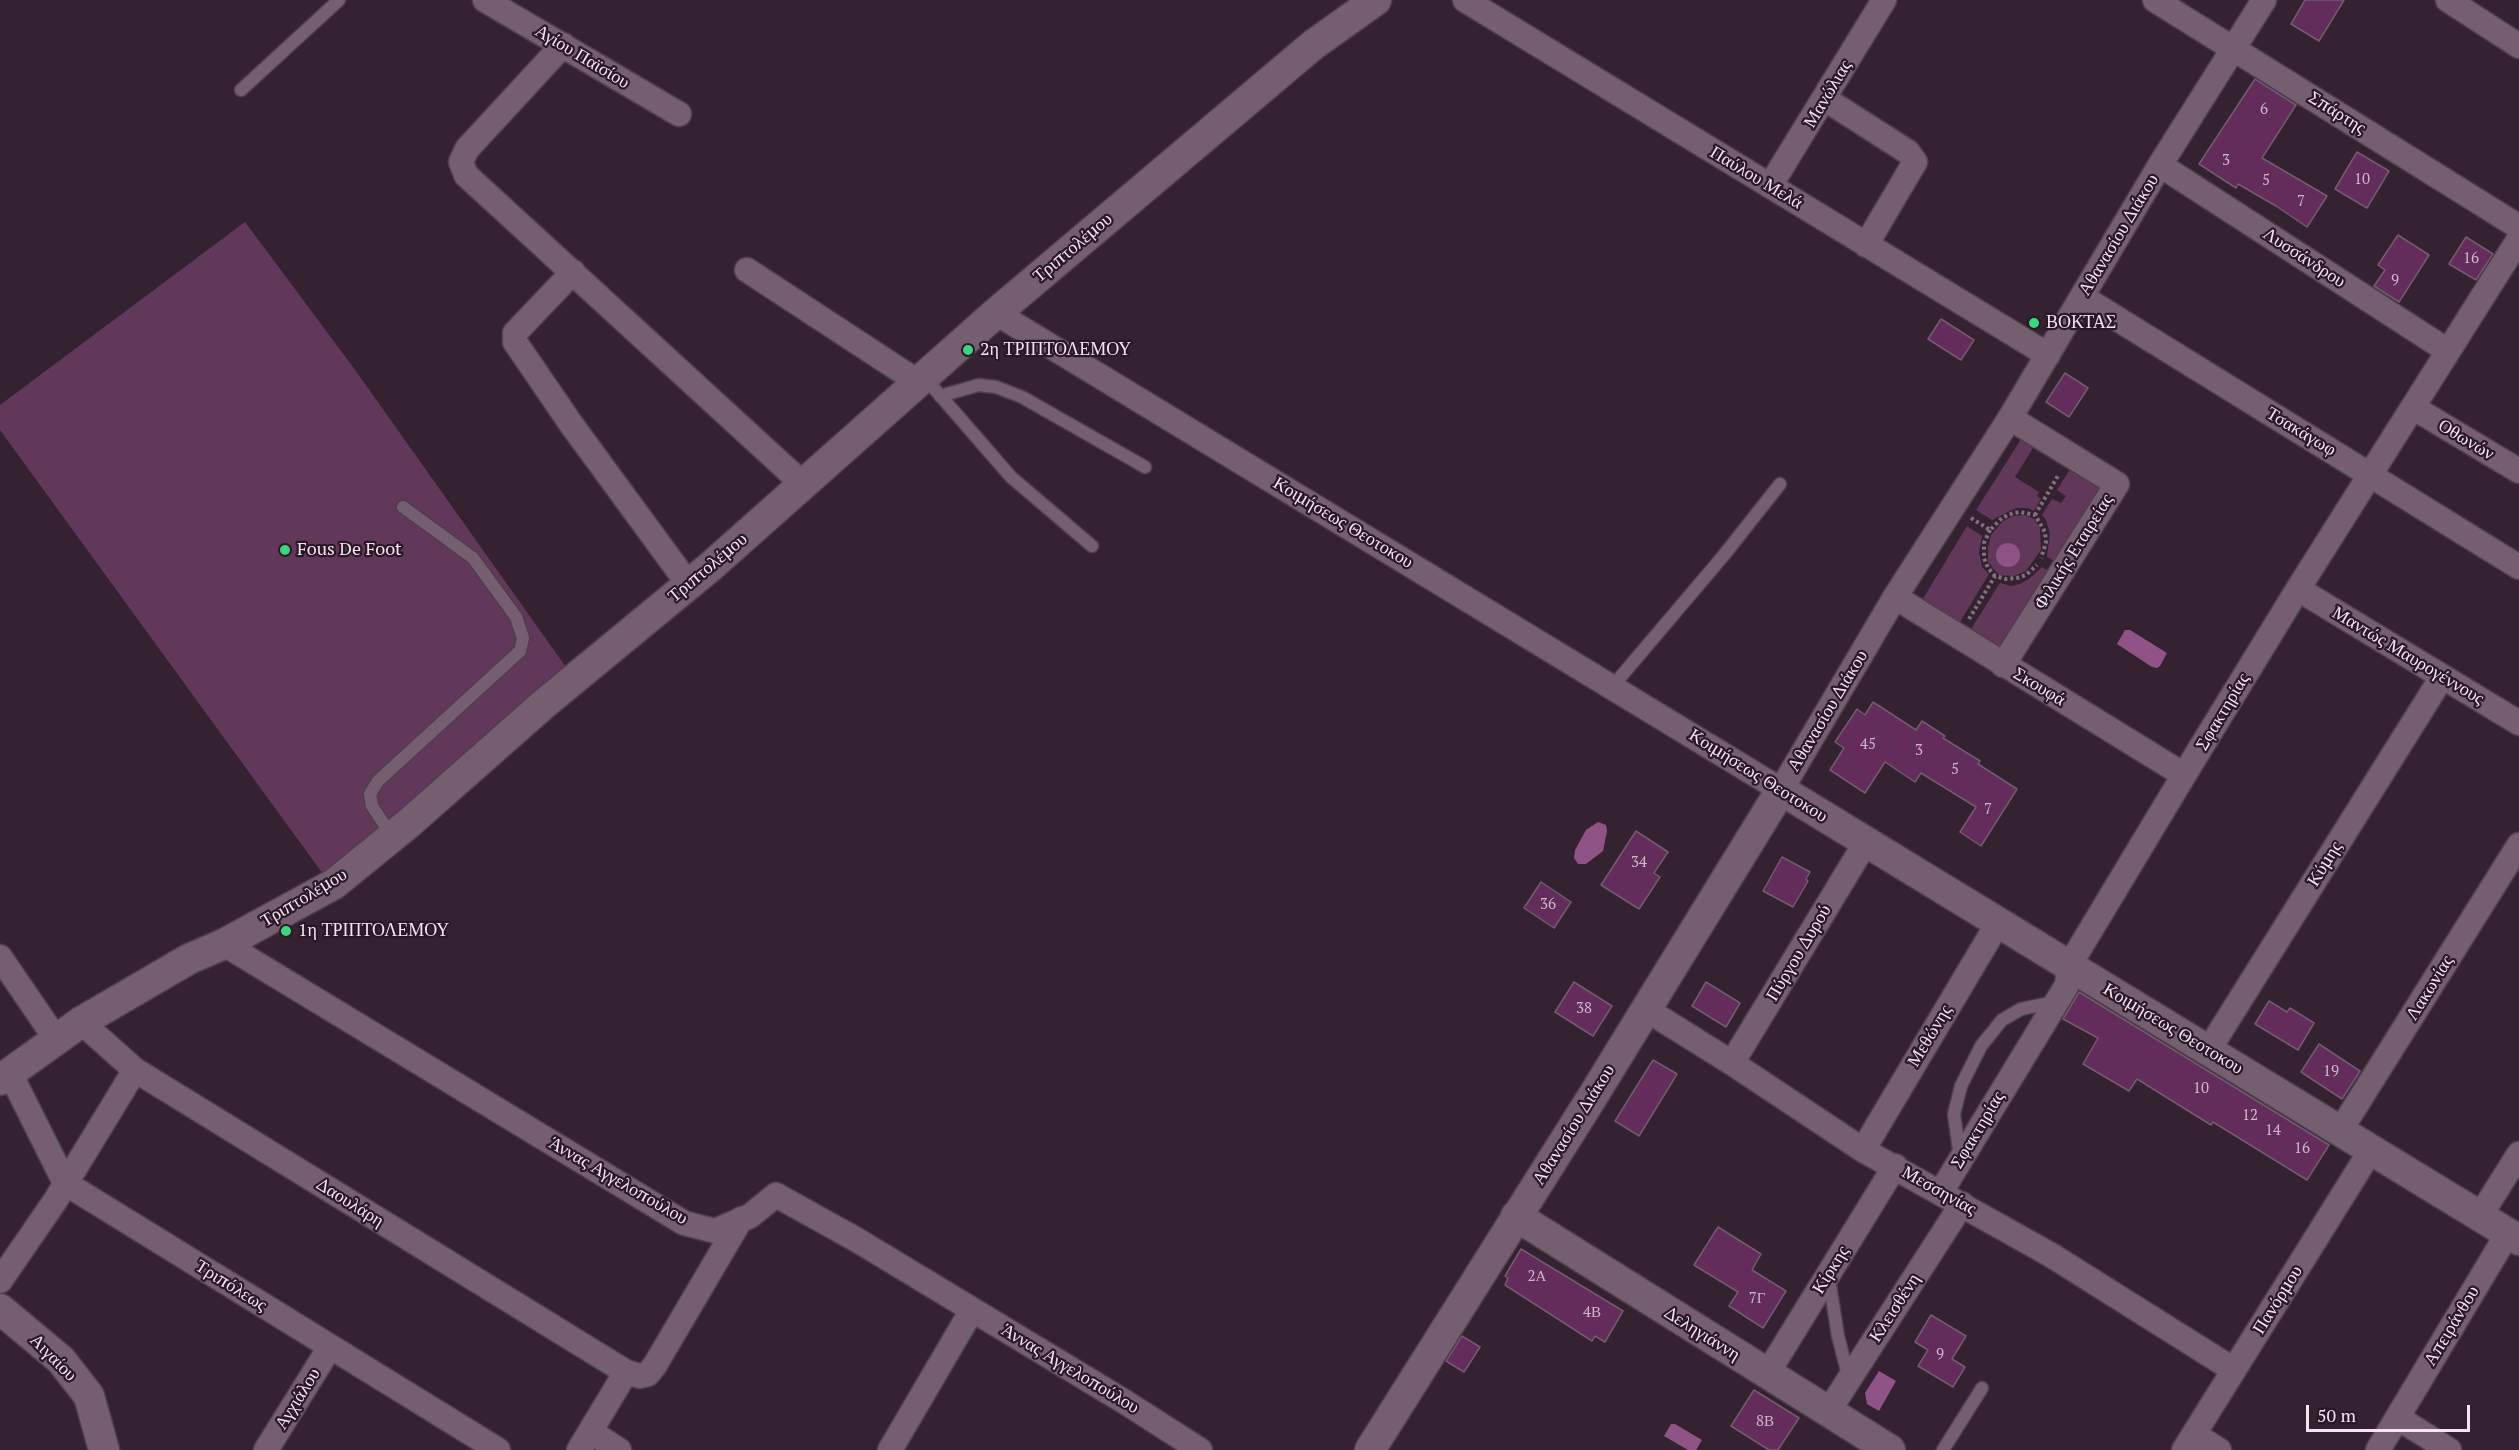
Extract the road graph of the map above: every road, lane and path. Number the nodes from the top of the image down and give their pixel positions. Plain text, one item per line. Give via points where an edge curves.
1 (339, 0) edge
2 (485, 0) edge
3 (1376, 0) edge
4 (1466, 0) edge
5 (1884, 0) edge
6 (2155, 0) edge
7 (2264, 0) edge
8 (2448, 0) edge
9 (562, 45) junction
10 (2519, 46) edge
11 (2233, 48) junction
12 (241, 90) dead end
13 (1824, 99) junction
14 (679, 114) dead end
15 (2160, 165) junction
16 (1770, 186) junction
17 (2519, 227) edge
18 (2519, 239) edge
19 (1866, 245) junction
20 (747, 270) dead end
21 (573, 272) junction
22 (2082, 297) junction
23 (996, 313) junction
24 (2448, 351) junction
25 (2048, 355) junction
26 (927, 385) junction
27 (2414, 408) junction
28 (2010, 417) junction
29 (2070, 455) junction
30 (1145, 467) dead end
31 (2519, 471) edge
32 (2371, 475) junction
33 (1780, 484) dead end
34 (804, 485) junction
35 (403, 507) dead end
36 (1953, 507) junction
37 (2035, 515) junction
38 (1990, 530) junction
39 (1092, 546) dead end
40 (2519, 567) edge
41 (1995, 576) junction
42 (689, 585) junction
43 (2298, 589) junction
44 (1895, 597) junction
45 (1958, 637) junction
46 (2003, 665) junction
47 (2442, 677) junction
48 (1612, 687) junction
49 (2519, 723) edge
50 (2184, 775) junction
51 (1781, 790) junction
52 (393, 837) junction
53 (1866, 842) junction
54 (2519, 845) edge
55 (1998, 923) junction
56 (224, 944) junction
57 (0, 957) edge
58 (2070, 966) junction
59 (2056, 1002) junction
60 (1647, 1010) junction
61 (81, 1022) junction
62 (56, 1039) junction
63 (2208, 1051) junction
64 (1732, 1063) junction
65 (135, 1070) junction
66 (5, 1076) edge
67 (2340, 1131) junction
68 (1863, 1150) junction
69 (2371, 1150) junction
70 (2519, 1154) edge
71 (1960, 1160) junction
72 (1895, 1166) junction
73 (65, 1183) junction
74 (1941, 1192) junction
75 (1962, 1204) junction
76 (1516, 1216) junction
77 (2480, 1216) junction
78 (741, 1219) junction
79 (2514, 1237) edge
80 (1828, 1275) junction
81 (0, 1281) edge
82 (0, 1309) edge
83 (972, 1310) junction
84 (330, 1347) junction
85 (2234, 1370) junction
86 (626, 1372) junction
87 (1767, 1374) junction
88 (1849, 1380) junction
89 (1983, 1388) dead end
90 (1827, 1412) junction
91 (2398, 1418) junction
92 (585, 1441) edge
93 (2189, 1442) edge
94 (1872, 1445) edge
95 (104, 1450) edge
96 (266, 1450) edge
97 (498, 1450) edge
98 (619, 1450) edge
99 (890, 1450) edge
100 (1200, 1450) edge
101 (1370, 1450) edge
102 (1943, 1450) edge
103 (2219, 1450) edge
104 (2378, 1450) edge
105 (2449, 1450) edge

1 - 12 lane
2 - 9 street, Αγίου Παϊσίου
3 - 23 street, Τριπτολέμου via 1313,45
4 - 16 street, Παύλου Μελά
5 - 13 street, Μανώλιας
6 - 11 street, Σπάρτης
7 - 11 street, Αθανασίου Διάκου
8 - 10 street
9 - 14 street, Αγίου Παϊσίου
9 - 21 street via 467,149 461,162 466,175
11 - 15 street, Αθανασίου Διάκου
11 - 17 street, Σπάρτης
13 - 16 street, Μανώλιας
13 - 19 street via 1908,152 1915,162
15 - 22 street, Αθανασίου Διάκου
15 - 24 street, Λυσσάνδρου
16 - 19 street, Παύλου Μελά
18 - 24 street, Σφακτηρίας
19 - 25 street, Παύλου Μελά
20 - 26 street
21 - 34 street
21 - 42 street via 515,333 515,342
22 - 25 street, Αθανασίου Διάκου
22 - 32 street, Τσακάγωφ
23 - 26 street, Τριπτολέμου
23 - 48 street, Κοιμήσεως Θεοτοκου
24 - 27 street, Σφακτηρίας
25 - 28 street, Αθανασίου Διάκου
26 - 30 lane via 996,387 1022,397
26 - 34 street, Τριπτολέμου
26 - 39 lane via 1011,477
27 - 31 street, Οθωνών
27 - 32 street, Σφακτηρίας
28 - 29 street, Φιλικής Εταιρείας
28 - 36 street, Αθανασίου Διάκου
29 - 37 path
29 - 46 street, Φιλικής Εταιρείας via 2117,484
32 - 40 street, Τσακάγωφ
32 - 43 street, Σφακτηρίας
33 - 48 lane
34 - 42 street, Τριπτολέμου
35 - 52 lane via 473,558 516,617 523,638 520,651 378,781 370,794 372,806
36 - 38 path
36 - 44 street, Αθανασίου Διάκου
37 - 38 path via 2013,513 2001,518
37 - 41 path via 2044,526 2046,538 2038,563 2031,572 2017,578
38 - 41 path via 1984,543 1984,558
41 - 45 path
42 - 52 street, Τριπτολέμου via 545,703
43 - 47 street, Μαντώς Μαυρογέννους
43 - 50 street, Σφακτηρίας
44 - 45 street, Σκουφά
44 - 51 street, Αθανασίου Διάκου
45 - 46 street, Σκουφά
46 - 50 street, Σκουφά
47 - 49 street, Μαντώς Μαυρογέννους
47 - 63 street, Κύμης
48 - 51 street, Κοιμήσεως Θεοτοκου
50 - 58 street, Σφακτηρίας
51 - 53 street, Κοιμήσεως Θεοτοκου
51 - 60 street, Αθανασίου Διάκου
52 - 56 street, Τριπτολέμου via 334,884
53 - 55 street, Κοιμήσεως Θεοτοκου
53 - 64 street, Πύργου Δυρού
54 - 67 street, Λακωνίας
55 - 58 street, Κοιμήσεως Θεοτοκου
55 - 68 street, Μεθώνης
56 - 61 street, Τριπτολέμου via 189,959
56 - 78 street, Άννας Αγγελοπούλου via 684,1223 715,1231
57 - 62 street
58 - 59 street, Σφακτηρίας via 2067,985
58 - 63 street, Κοιμήσεως Θεοτοκου
59 - 71 street, Σφακτηρίας
59 - 71 lane via 2021,1009 2002,1020 1982,1046 1960,1086 1954,1114
60 - 64 street, Μεσσηνίας
60 - 76 street, Αθανασίου Διάκου
61 - 62 street, Τριπτολέμου
61 - 65 street, Δαουλάρη
62 - 66 street, Τριπτολέμου
63 - 67 street, Κοιμήσεως Θεοτοκου
64 - 68 street, Μεσσηνίας
65 - 73 street
65 - 86 street, Δαουλάρη
66 - 73 street
67 - 69 street, Κοιμήσεως Θεοτοκου
68 - 72 street, Μεσσηνίας
69 - 77 street, Κοιμήσεως Θεοτοκου
69 - 85 street, Πανόρμου
70 - 77 street
71 - 74 street, Σφακτηρίας
72 - 74 street, Μεσσηνίας
72 - 80 street, Κίρκης
73 - 81 street
73 - 84 street, Τριπόλεως
74 - 75 street, Μεσσηνίας
75 - 85 street, Μεσσηνίας
75 - 88 street, Κλεισθένη
76 - 87 street, Δεληγιάννη
76 - 101 street, Αθανασίου Διάκου
77 - 79 street, Κοιμήσεως Θεοτοκου
78 - 83 street, Άννας Αγγελοπούλου via 776,1195
78 - 86 street via 655,1365 648,1374 640,1376
79 - 91 street, Απειράνθου
80 - 87 street, Κίρκης
80 - 88 lane
82 - 95 street, Αιγαίου via 62,1360 89,1396
83 - 99 street
83 - 100 street, Άννας Αγγελοπούλου
84 - 96 street, Αγχιάλου
84 - 97 street, Τριπόλεως
85 - 93 street, Πανόρμου
86 - 92 street
87 - 90 street, Δεληγιάννη
88 - 90 street, Κλεισθένη
89 - 102 lane
90 - 94 street, Δεληγιάννη
91 - 104 street, Απειράνθου
91 - 105 street
92 - 98 street
93 - 103 street

